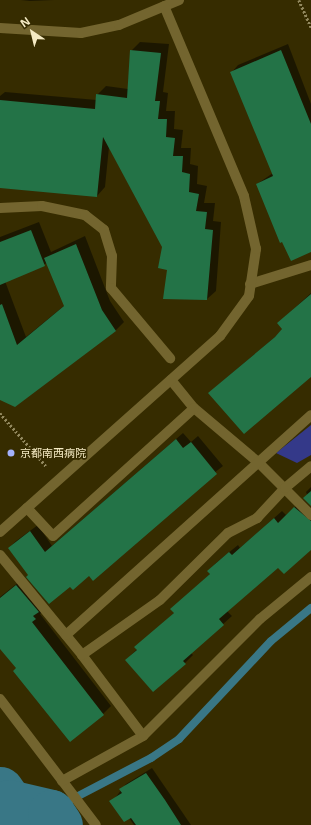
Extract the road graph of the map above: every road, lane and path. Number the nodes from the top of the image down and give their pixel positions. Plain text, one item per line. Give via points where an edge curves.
1 (179, 0) edge
2 (299, 0) edge
3 (164, 6) junction
4 (311, 27) edge
5 (0, 28) edge
6 (0, 208) edge
7 (311, 265) edge
8 (250, 284) junction
9 (170, 358) dead end
10 (171, 380) junction
11 (194, 408) junction
12 (0, 413) edge
13 (311, 415) edge
14 (259, 463) junction
15 (47, 466) dead end
16 (311, 466) edge
17 (285, 488) junction
18 (28, 508) junction
19 (311, 515) edge
20 (0, 532) edge
21 (0, 555) edge
22 (311, 577) edge
23 (66, 635) junction
24 (82, 655) junction
25 (0, 699) edge
26 (143, 736) junction
27 (65, 784) junction
28 (96, 825) edge

1 - 3 street
2 - 4 path
3 - 5 street via 119,25 81,33
3 - 8 street via 244,196 256,250
6 - 9 street via 42,206 85,215 104,230 112,256 112,288
7 - 8 street
8 - 10 street via 249,296 220,336
10 - 11 street
10 - 18 street
11 - 14 street
11 - 18 street via 53,536
12 - 15 path
13 - 14 street
14 - 17 street
14 - 23 street
16 - 17 street
17 - 19 street
17 - 24 street via 257,518 228,533 160,600
18 - 20 street
21 - 23 street
22 - 26 street via 260,619
23 - 24 street
24 - 26 street
25 - 27 street
26 - 27 street
27 - 28 street

